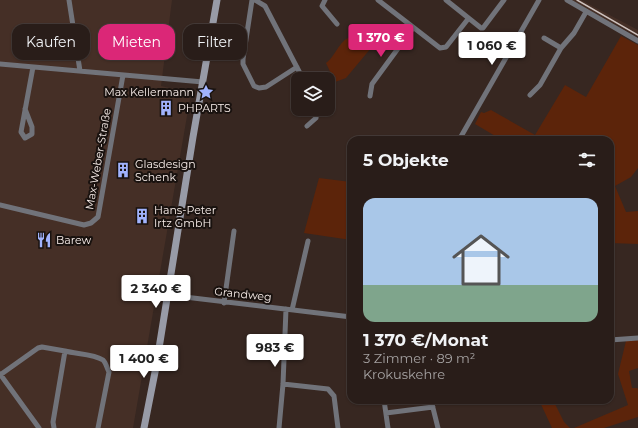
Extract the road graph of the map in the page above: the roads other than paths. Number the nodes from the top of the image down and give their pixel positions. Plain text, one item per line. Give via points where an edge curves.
1 (69, 0) edge
2 (217, 0) edge
3 (254, 0) edge
4 (325, 0) edge
5 (378, 0) edge
6 (446, 0) edge
7 (504, 0) edge
8 (539, 0) edge
9 (566, 0) edge
10 (586, 12) junction
11 (468, 19) junction
12 (337, 24) dead end
13 (414, 28) junction
14 (544, 38) dead end
15 (638, 41) edge
16 (561, 48) junction
17 (0, 64) edge
18 (33, 67) junction
19 (297, 67) junction
20 (80, 71) junction
21 (300, 72) edge
22 (123, 75) junction
23 (203, 82) junction
24 (530, 95) dead end
25 (370, 96) dead end
26 (25, 109) junction
27 (316, 116) edge
28 (307, 126) dead end
29 (461, 136) edge
30 (0, 205) edge
31 (234, 231) dead end
32 (308, 241) dead end
33 (168, 295) junction
34 (224, 303) junction
35 (289, 310) junction
36 (347, 317) edge
37 (638, 338) edge
38 (614, 340) edge
39 (65, 351) junction
40 (0, 375) edge
41 (283, 384) junction
42 (385, 404) edge
43 (432, 404) edge
44 (433, 407) junction
45 (386, 413) junction
46 (34, 419) junction
47 (36, 428) edge
48 (40, 428) edge
49 (54, 428) edge
50 (98, 428) edge
51 (144, 428) edge
52 (279, 428) edge
53 (338, 428) edge
54 (388, 428) edge
55 (438, 428) edge

1 - 20 street
2 - 23 main road
3 - 19 street via 265,6
3 - 19 street via 243,59 252,82 257,87 264,88
4 - 12 street via 322,6
5 - 13 street
6 - 11 street
7 - 11 street via 483,28
8 - 29 street
9 - 10 street
10 - 15 street
10 - 16 street via 574,33
11 - 13 street via 446,47 440,48
13 - 25 street via 372,84
14 - 16 street
16 - 24 street via 540,85
17 - 18 street
18 - 20 street
18 - 26 street
19 - 21 street
20 - 22 street
22 - 23 street
22 - 30 street, Max-Weber-Straße via 98,217 84,225
23 - 33 main road
26 - 26 street via 21,132 25,138 32,134
27 - 28 street
31 - 34 street
32 - 35 street
33 - 34 street, Grandweg
33 - 51 main road
34 - 35 street, Grandweg
35 - 36 street, Grandweg
35 - 41 street
37 - 38 street
39 - 40 street via 38,348
39 - 49 street
39 - 50 street via 96,358 106,364 109,372
40 - 46 street
41 - 52 street
41 - 53 street via 328,389 334,396
42 - 45 street
43 - 44 street
44 - 45 street
44 - 55 street
45 - 54 street
46 - 47 street
46 - 48 street

